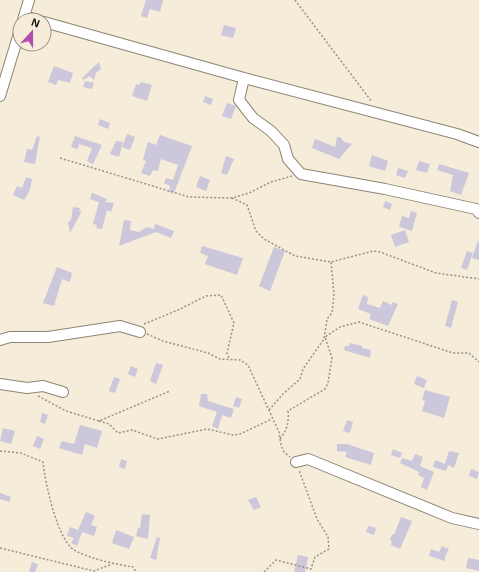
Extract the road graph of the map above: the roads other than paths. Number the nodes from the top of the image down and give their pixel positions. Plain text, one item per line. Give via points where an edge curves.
1 (29, 0) edge
2 (26, 12) edge
3 (52, 24) edge
4 (13, 52) edge
5 (244, 78) junction
6 (0, 96) edge
7 (479, 142) edge
8 (479, 213) edge
9 (136, 331) road end
10 (0, 340) edge
11 (0, 384) edge
12 (63, 392) dead end
13 (296, 462) road end
14 (479, 524) edge

1 - 2 street
3 - 5 street
4 - 6 street
5 - 7 street
5 - 8 street via 239,100 253,118 284,144 288,159 301,174 385,189 476,209
9 - 10 street via 120,326 48,337 10,337
11 - 12 street via 27,388 43,386
13 - 14 street via 308,459 452,518

